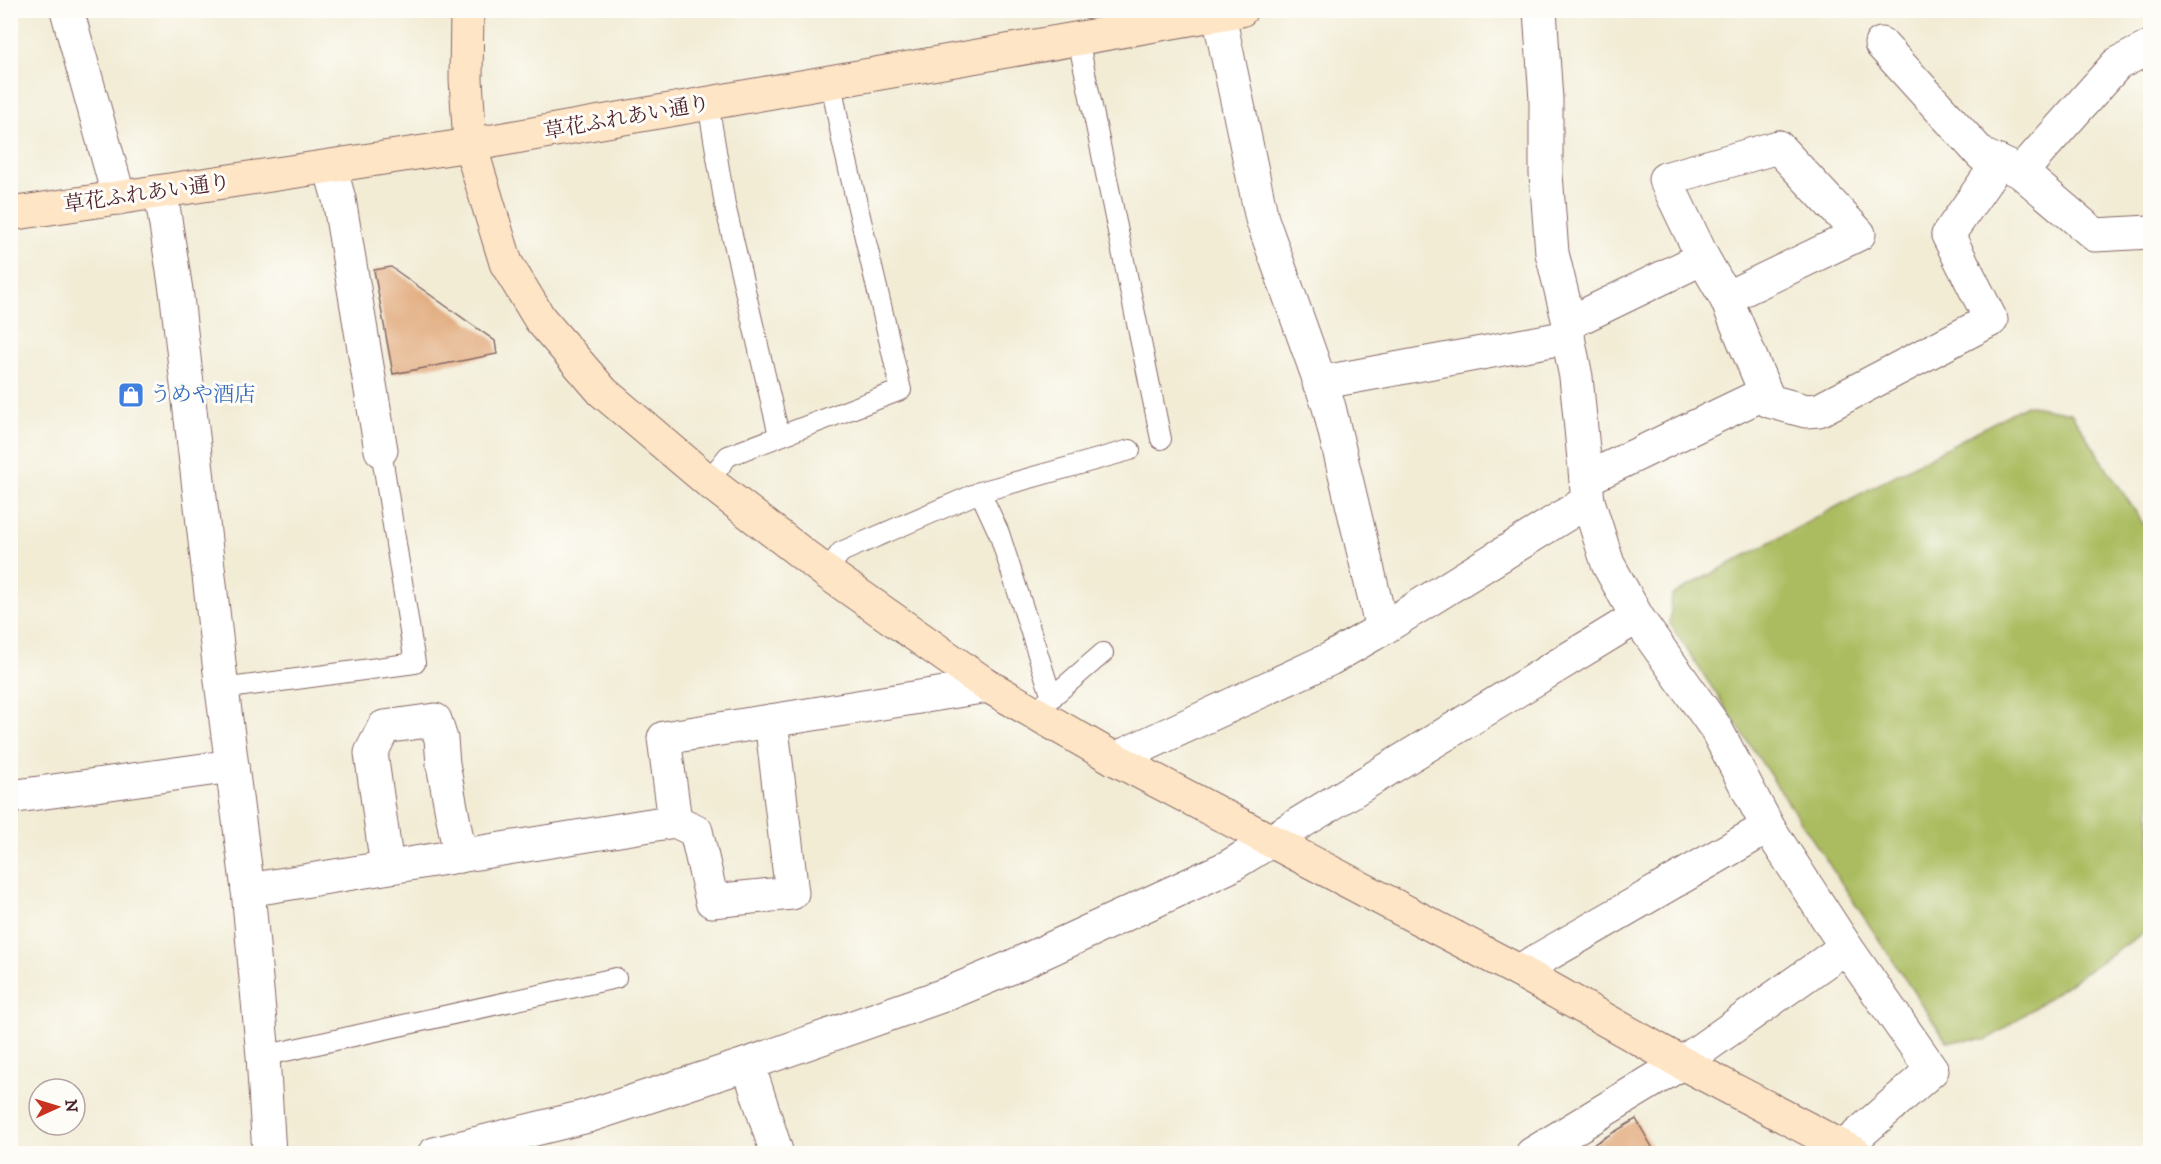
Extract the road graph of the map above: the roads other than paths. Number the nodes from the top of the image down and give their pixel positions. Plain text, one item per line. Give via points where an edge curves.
1 (67, 10) edge
2 (467, 10) edge
3 (1540, 10) edge
4 (1230, 13) edge
5 (1078, 39) junction
6 (1881, 44) dead end
7 (2151, 47) edge
8 (831, 82) junction
9 (708, 103) junction
10 (470, 145) junction
11 (330, 167) junction
12 (2010, 167) junction
13 (161, 193) junction
14 (119, 198) junction
15 (10, 214) edge
16 (2151, 232) edge
17 (1703, 258) junction
18 (1726, 298) junction
19 (1569, 330) junction
20 (1319, 383) junction
21 (1765, 393) junction
22 (779, 435) junction
23 (1161, 439) dead end
24 (381, 450) joint
25 (1130, 450) dead end
26 (708, 481) junction
27 (1587, 490) junction
28 (980, 492) junction
29 (826, 572) junction
30 (1637, 617) junction
31 (1382, 629) junction
32 (1103, 653) dead end
33 (988, 686) junction
34 (222, 689) junction
35 (1043, 705) junction
36 (771, 721) junction
37 (1115, 759) junction
38 (231, 766) junction
39 (10, 797) edge
40 (675, 821) junction
41 (1768, 827) junction
42 (1271, 840) junction
43 (460, 856) junction
44 (387, 867) junction
45 (248, 890) junction
46 (1846, 947) junction
47 (1519, 971) junction
48 (616, 978) dead end
49 (263, 1056) junction
50 (1682, 1063) junction
51 (748, 1064) junction
52 (1850, 1150) edge
53 (269, 1154) edge
54 (434, 1154) edge
55 (777, 1154) edge
56 (1532, 1154) edge

1 - 14 street
2 - 10 street
3 - 19 street via 1552,253
4 - 5 street, 草花ふれあい通り
4 - 20 street via 1262,219
5 - 8 street, 草花ふれあい通り
5 - 23 lane
6 - 12 street via 1982,155
7 - 12 street via 2117,64
8 - 9 street, 草花ふれあい通り
8 - 22 lane via 901,390
9 - 10 street, 草花ふれあい通り
9 - 22 lane via 725,206
10 - 11 street, 草花ふれあい通り
10 - 26 street via 506,263 540,319 603,392
11 - 13 street, 草花ふれあい通り
11 - 24 street via 339,199
12 - 16 street via 2095,235
12 - 21 street via 1948,235 1991,320 1819,410 1806,411 1769,401
13 - 14 street, 草花ふれあい通り
13 - 34 street via 177,297
14 - 15 street, 草花ふれあい通り
17 - 18 street
17 - 18 street via 1665,179 1778,147 1859,234
17 - 19 street
18 - 21 street
19 - 20 street
19 - 27 street
20 - 31 street via 1329,407
21 - 27 street
22 - 26 lane via 728,456
24 - 34 lane via 415,663
25 - 28 lane
26 - 29 street
27 - 30 street via 1608,564
27 - 31 street
28 - 29 lane via 841,552
28 - 35 lane via 999,533
29 - 33 street
30 - 41 street via 1715,727
30 - 42 street
31 - 37 street via 1330,659
32 - 35 lane
33 - 35 street
33 - 36 street
34 - 38 street
35 - 37 street
36 - 40 street via 664,738
36 - 40 street via 792,893 712,902 696,831
37 - 42 street
38 - 39 street
38 - 45 street
40 - 43 street
41 - 46 street
41 - 47 street
42 - 47 street
42 - 51 street via 1228,867 1007,969
43 - 44 street
43 - 44 street via 435,720 384,727 371,753
44 - 45 street
45 - 49 street
46 - 50 street
46 - 52 street via 1932,1071
47 - 50 street
48 - 49 lane
49 - 53 street
50 - 52 street
50 - 56 street
51 - 54 street via 588,1116
51 - 55 street

